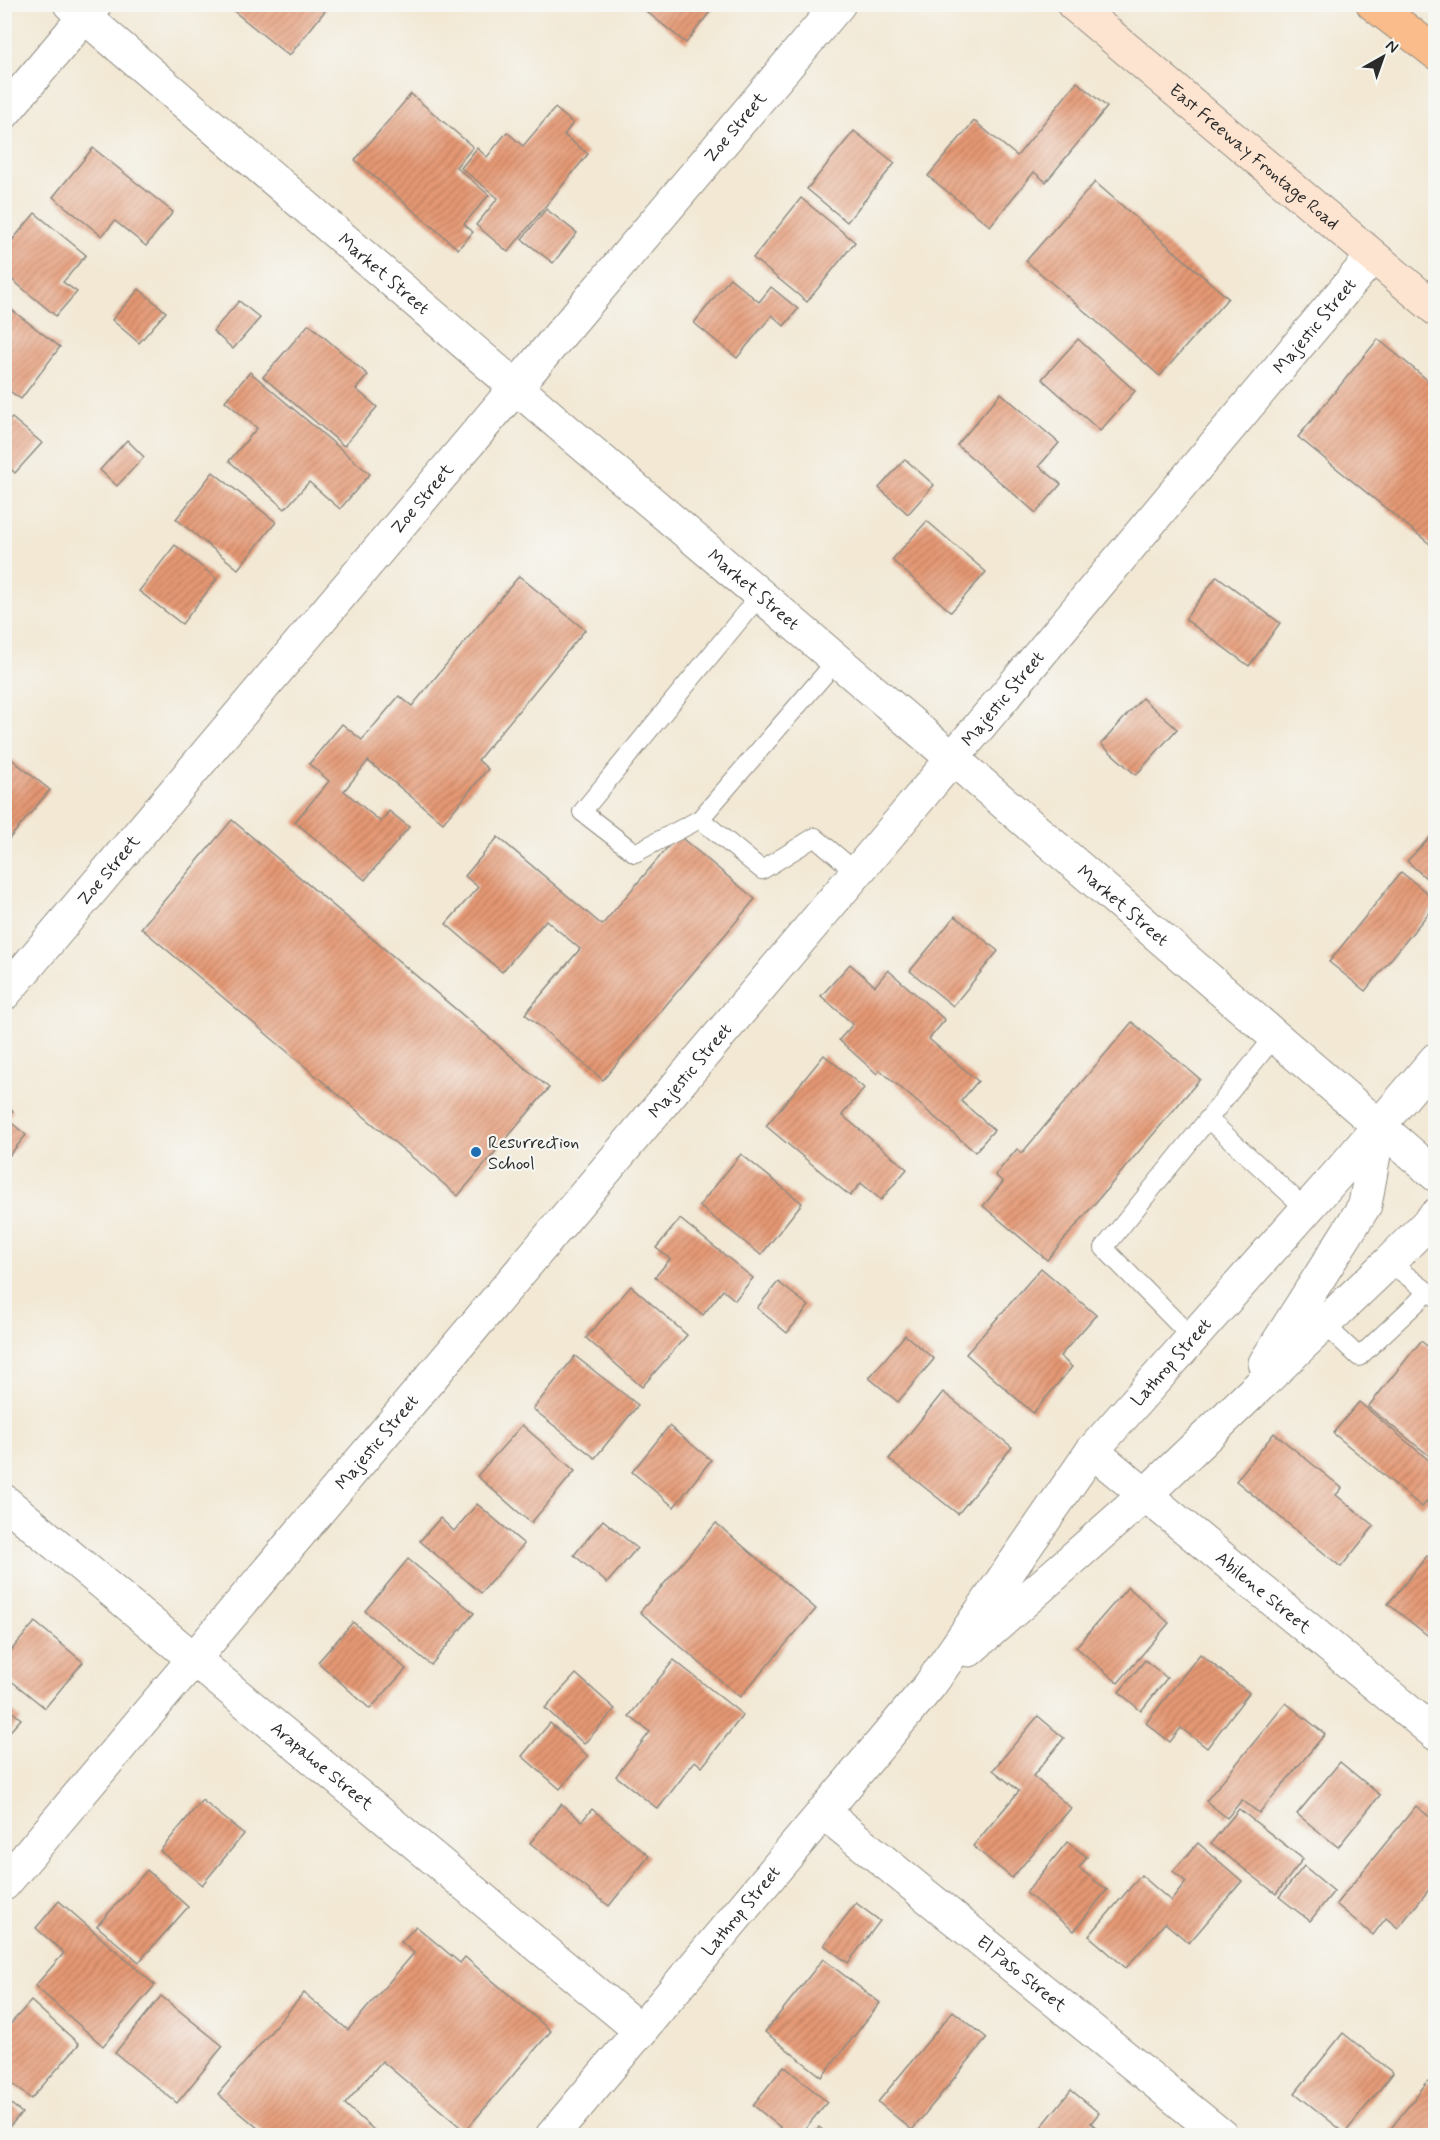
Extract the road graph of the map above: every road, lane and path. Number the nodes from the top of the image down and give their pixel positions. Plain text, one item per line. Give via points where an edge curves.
1 (839, 4) edge
2 (1073, 4) edge
3 (1373, 4) edge
4 (83, 9) edge
5 (1436, 53) edge
6 (4, 113) edge
7 (1372, 257) junction
8 (1436, 309) edge
9 (517, 388) junction
10 (760, 595) junction
11 (837, 660) junction
12 (952, 758) junction
13 (700, 819) junction
14 (857, 873) junction
15 (4, 994) edge
16 (1275, 1036) junction
17 (1436, 1059) edge
18 (1209, 1119) junction
19 (1379, 1126) junction
20 (1436, 1175) edge
21 (1306, 1209) junction
22 (1436, 1215) edge
23 (1389, 1262) junction
24 (1432, 1294) edge
25 (1324, 1324) junction
26 (1192, 1338) junction
27 (1239, 1405) junction
28 (1092, 1451) junction
29 (1145, 1495) junction
30 (4, 1501) edge
31 (194, 1658) junction
32 (930, 1685) junction
33 (1436, 1734) edge
34 (823, 1812) junction
35 (4, 1884) edge
36 (641, 2031) junction
37 (552, 2136) edge
38 (1222, 2136) edge

1 - 9 street, Zoe Street
2 - 7 main road, East Freeway Frontage Road
3 - 5 highway
4 - 6 street
4 - 9 street, Market Street
7 - 8 main road, East Freeway Frontage Road
7 - 12 street, Majestic Street
9 - 10 street, Market Street
9 - 15 street, Zoe Street
10 - 11 street, Market Street
10 - 13 lane via 582,812 635,853
11 - 12 street, Market Street
11 - 13 lane
12 - 14 street, Majestic Street
12 - 16 street, Market Street
13 - 14 lane via 762,870 815,837
14 - 31 street, Majestic Street
16 - 18 lane
16 - 19 street, Market Street
17 - 19 street, Lathrop Street
18 - 21 lane
18 - 26 lane via 1104,1248
19 - 20 street, Market Street
19 - 21 street, Lathrop Street
19 - 27 street via 1365,1205
21 - 26 street, Lathrop Street
22 - 23 street, Lathrop Street
23 - 24 lane
23 - 25 street, Lathrop Street
24 - 25 lane via 1359,1357
25 - 27 street, Lathrop Street
26 - 28 street, Lathrop Street
27 - 29 street, Lathrop Street
28 - 29 street, Abilene Street
28 - 32 street, Lathrop Street
29 - 32 street, Lathrop Street
29 - 33 street, Abilene Street
30 - 31 street, Arapahoe Street
31 - 35 street, Majestic Street
31 - 36 street, Arapahoe Street
32 - 34 street, Lathrop Street
34 - 36 street, Lathrop Street
34 - 38 street, El Paso Street
36 - 37 street, Lathrop Street

